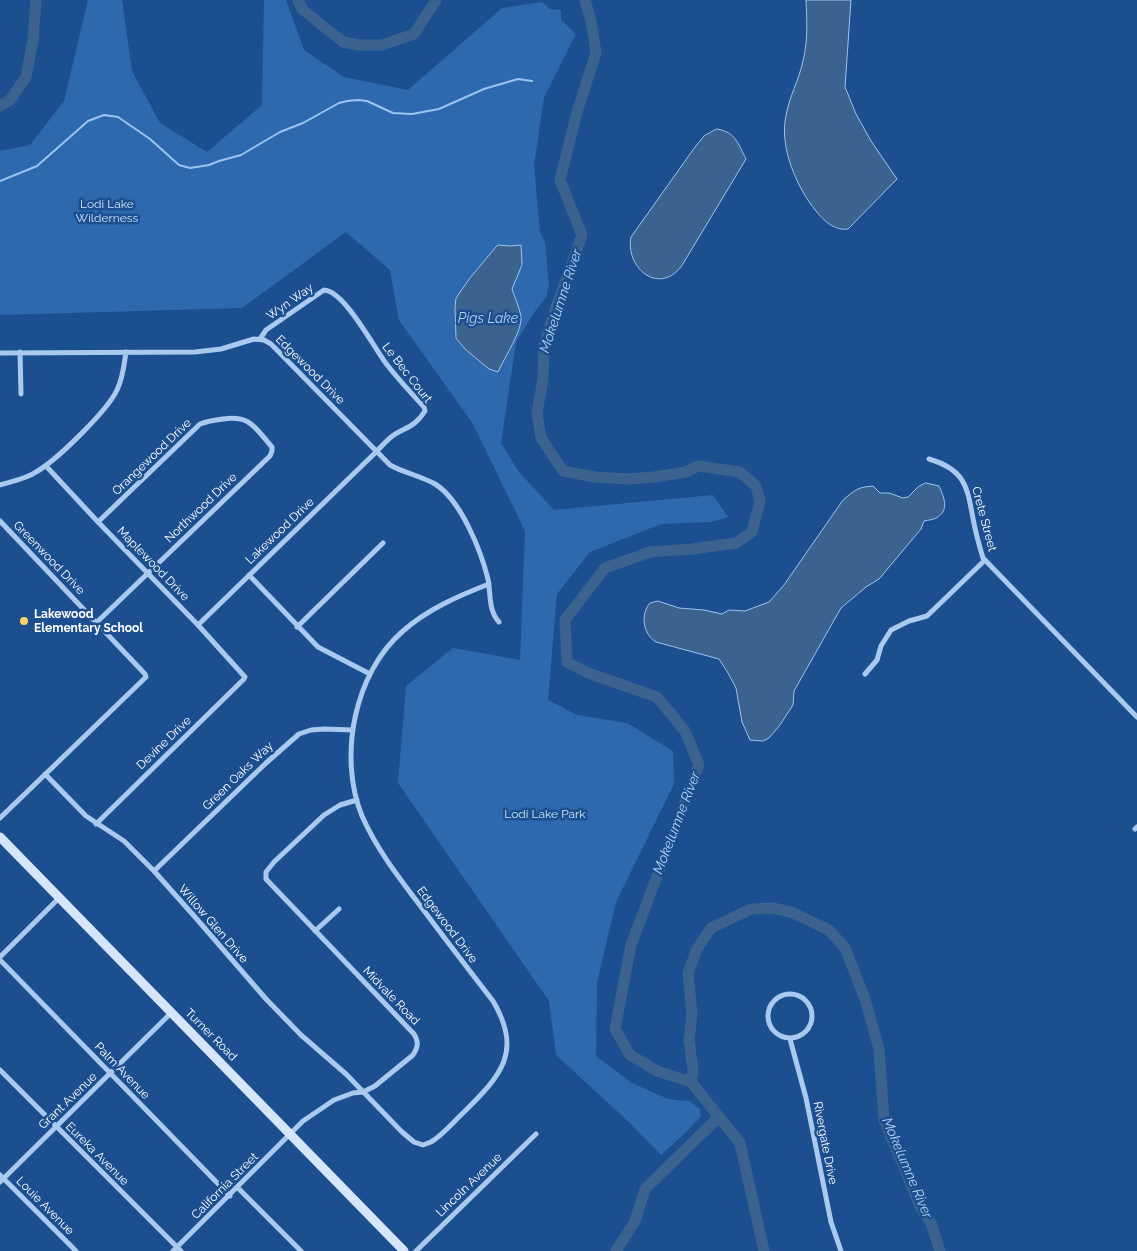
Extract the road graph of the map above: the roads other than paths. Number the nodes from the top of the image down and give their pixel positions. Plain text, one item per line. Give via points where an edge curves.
1 (334, 295) joint
2 (260, 339) junction
3 (20, 352) junction
4 (126, 352) junction
5 (0, 353) edge
6 (21, 394) dead end
7 (273, 449) joint
8 (376, 452) junction
9 (929, 459) dead end
10 (46, 466) junction
11 (0, 485) edge
12 (0, 521) edge
13 (98, 522) junction
14 (383, 543) dead end
15 (985, 560) junction
16 (148, 573) junction
17 (249, 575) junction
18 (489, 584) junction
19 (97, 622) junction
20 (499, 622) dead end
21 (198, 625) junction
22 (298, 627) junction
23 (370, 674) junction
24 (865, 674) dead end
25 (245, 676) joint
26 (1137, 717) edge
27 (353, 730) junction
28 (46, 774) junction
29 (357, 800) junction
30 (0, 818) edge
31 (96, 824) junction
32 (0, 837) edge
33 (154, 871) junction
34 (59, 898) junction
35 (339, 909) dead end
36 (315, 931) junction
37 (0, 958) edge
38 (171, 1013) junction
39 (790, 1039) junction
40 (0, 1070) edge
41 (110, 1074) junction
42 (364, 1092) junction
43 (56, 1126) junction
44 (291, 1134) junction
45 (536, 1134) dead end
46 (1, 1178) edge
47 (238, 1188) junction
48 (230, 1196) junction
49 (177, 1250) edge
50 (76, 1251) edge
51 (301, 1251) edge
52 (404, 1251) edge
53 (416, 1251) edge
54 (841, 1251) edge

1 - 2 street, Wyn Way via 324,290 266,330
1 - 8 street, Le Bec Court via 363,327 387,366 425,410 409,428 396,433
2 - 4 street, Edgewood Drive via 195,352
2 - 8 street, Edgewood Drive via 272,344
3 - 4 street, Edgewood Drive
3 - 5 street, Edgewood Drive
3 - 6 street
4 - 10 street via 123,374 112,400
7 - 13 street, Orangewood Drive via 242,418 207,421 200,424
7 - 16 street, Northwood Drive via 270,456
8 - 17 street, Lakewood Drive
8 - 18 street, Edgewood Drive via 390,465 434,484 454,501 484,565
9 - 15 street, Crete Street via 941,463 962,479 968,490
10 - 11 street
10 - 13 street, Maplewood Drive
12 - 19 street, Greenwood Drive
13 - 16 street, Maplewood Drive
14 - 22 street
15 - 24 street via 927,616 892,630 880,646 877,660
15 - 26 street, Crete Street
16 - 19 street, Northwood Drive
16 - 21 street, Maplewood Drive
17 - 21 street, Lakewood Drive
17 - 22 street
18 - 20 street, Edgewood Drive via 492,611
18 - 23 street, Edgewood Drive via 421,616 387,647
19 - 28 street, Greenwood Drive via 146,677
21 - 25 street, Maplewood Drive
22 - 23 street via 318,647
23 - 27 street, Edgewood Drive
25 - 31 street, Devine Drive
27 - 29 street, Edgewood Drive via 353,778
27 - 33 street, Green Oaks Way via 324,728 299,734
28 - 30 street
28 - 31 street, Willow Glen Drive
29 - 36 street, Midvale Road via 330,810 266,872 268,882
29 - 42 street, Edgewood Drive via 370,832 392,869 493,1001 500,1013 507,1040 499,1074 431,1142 423,1145 402,1132
31 - 33 street, Willow Glen Drive via 124,841
32 - 34 main road, Turner Road
33 - 42 street, Willow Glen Drive via 266,999
34 - 37 street
34 - 38 main road, Turner Road
35 - 36 street
36 - 42 street, Midvale Road via 417,1039 413,1055
37 - 41 street, Palm Avenue
38 - 41 street, Grant Avenue
38 - 44 main road, Turner Road
39 - 39 street via 805,1034 813,1018 808,1001 792,994 777,998 768,1013 771,1029 777,1035
39 - 54 street, Rivergate Drive via 806,1098 831,1222
40 - 43 street, Eureka Avenue
41 - 43 street, Grant Avenue
41 - 48 street, Palm Avenue
42 - 44 street via 334,1100 303,1121
43 - 46 street, Grant Avenue
43 - 49 street, Eureka Avenue
44 - 47 street, California Street
44 - 52 main road, Turner Road
45 - 53 street, Lincoln Avenue
46 - 50 street, Louie Avenue
47 - 48 street, California Street
47 - 51 street
48 - 49 street, California Street

